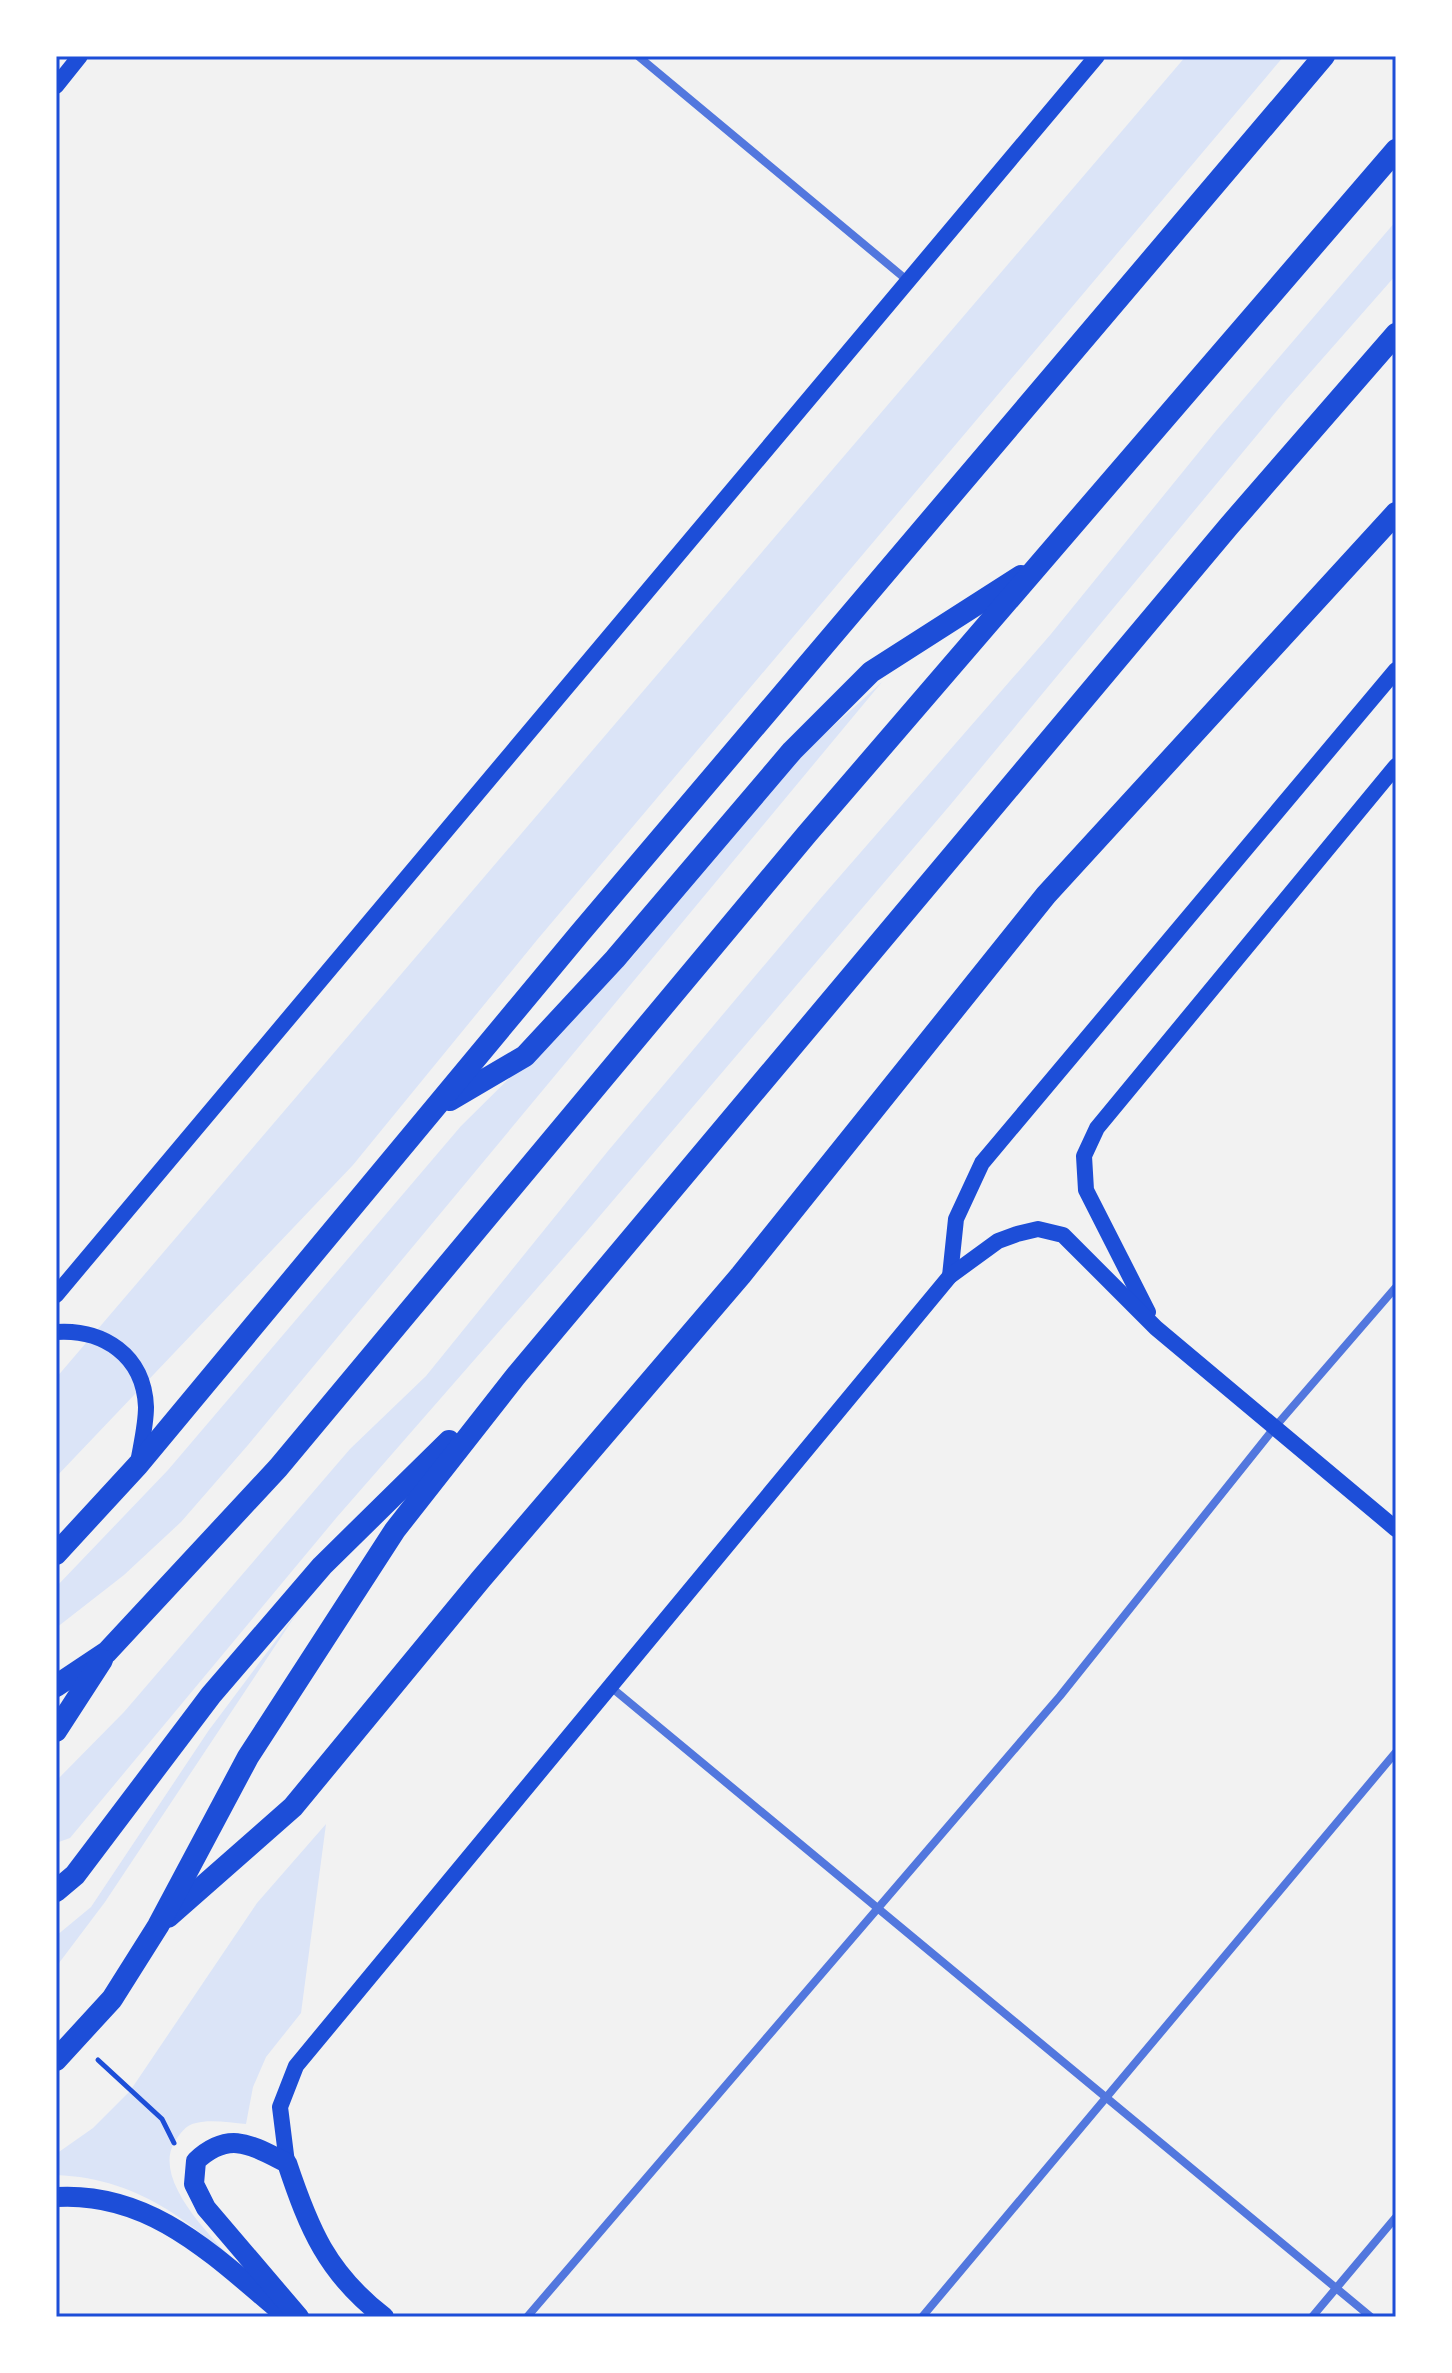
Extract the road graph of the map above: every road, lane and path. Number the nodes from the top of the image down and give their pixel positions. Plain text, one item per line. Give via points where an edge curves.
1 (80, 56) edge
2 (638, 56) edge
3 (1097, 56) edge
4 (1324, 56) edge
5 (56, 86) edge
6 (1396, 150) edge
7 (908, 282) junction
8 (1396, 334) edge
9 (1396, 513) edge
10 (1042, 563) junction
11 (1396, 670) edge
12 (1396, 766) edge
13 (438, 1107) junction
14 (950, 1276) junction
15 (1396, 1287) edge
16 (56, 1295) edge
17 (1156, 1328) junction
18 (56, 1332) edge
19 (515, 1377) junction
20 (1275, 1427) junction
21 (138, 1465) junction
22 (1396, 1529) edge
23 (56, 1554) edge
24 (107, 1652) junction
25 (56, 1686) edge
26 (612, 1688) junction
27 (56, 1731) edge
28 (1396, 1752) edge
29 (56, 1891) edge
30 (878, 1907) junction
31 (158, 1926) junction
32 (88, 2051) dead end
33 (56, 2060) edge
34 (1106, 2095) junction
35 (162, 2119) dead end
36 (287, 2163) junction
37 (56, 2197) edge
38 (1396, 2217) edge
39 (1336, 2288) junction
40 (287, 2317) edge
41 (299, 2317) edge
42 (384, 2317) edge
43 (527, 2317) edge
44 (922, 2317) edge
45 (1312, 2317) edge
46 (1371, 2317) edge

1 - 5 main road
2 - 7 street
3 - 7 main road
4 - 13 highway
6 - 10 highway
7 - 16 main road
8 - 19 highway
9 - 31 highway via 1046,895 741,1275 293,1807
10 - 13 highway via 871,672 792,751 525,1056
10 - 24 highway via 807,834 278,1468
11 - 14 main road via 982,1163 956,1219
12 - 17 main road via 1097,1128 1084,1156 1086,1190
13 - 21 highway
14 - 17 main road via 998,1241 1017,1234 1038,1229 1063,1235
14 - 26 main road
15 - 20 street
17 - 20 main road
18 - 21 main road via 81,1331 116,1345 138,1371 146,1406
19 - 29 highway via 322,1566 211,1695 75,1875
19 - 31 highway via 395,1530 248,1757
20 - 22 main road
20 - 30 street via 1060,1696
21 - 23 highway
24 - 25 highway
24 - 27 highway
26 - 30 street
26 - 36 main road via 296,2066 280,2107
28 - 34 street
30 - 34 street
30 - 43 street
31 - 33 highway via 112,1999
32 - 35 path
34 - 39 street
34 - 44 street
36 - 41 main road via 258,2148 232,2142 213,2145 196,2161 194,2184 206,2208
36 - 42 main road via 307,2222 332,2268
37 - 40 main road via 119,2201 151,2213 185,2233
38 - 39 street
39 - 45 street
39 - 46 street

